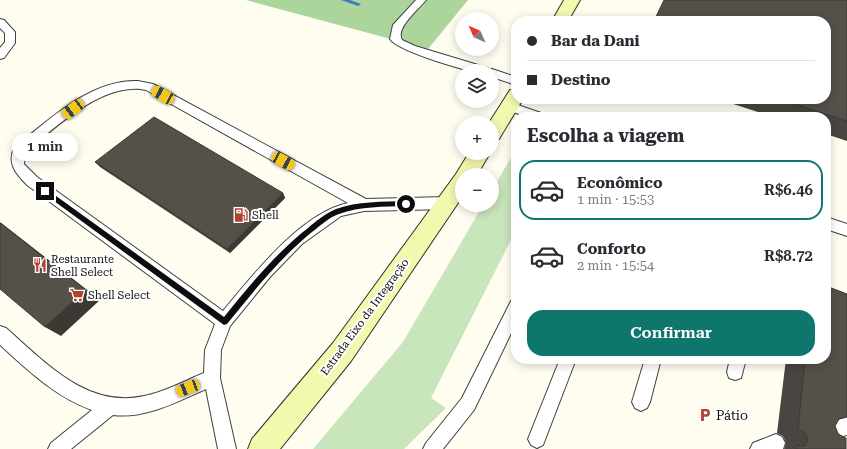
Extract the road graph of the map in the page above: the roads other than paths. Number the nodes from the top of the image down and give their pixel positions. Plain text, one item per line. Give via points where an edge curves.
1 (421, 0) edge
2 (572, 0) edge
3 (563, 16) edge
4 (0, 22) edge
5 (0, 56) edge
6 (462, 64) edge
7 (499, 75) edge
8 (511, 79) edge
9 (511, 103) edge
10 (519, 104) edge
11 (532, 112) edge
12 (499, 123) edge
13 (455, 190) edge
14 (446, 203) junction
15 (364, 205) junction
16 (831, 225) edge
17 (847, 230) edge
18 (511, 316) edge
19 (224, 321) junction
20 (0, 334) edge
21 (566, 364) edge
22 (652, 364) edge
23 (212, 378) junction
24 (641, 402) dead end
25 (108, 407) junction
26 (847, 426) edge
27 (824, 432) edge
28 (537, 439) dead end
29 (57, 449) edge
30 (227, 449) edge
31 (262, 449) edge
32 (432, 449) edge

1 - 6 lane via 398,25 395,39 411,48
2 - 3 main road
4 - 5 lane via 10,32 10,42
7 - 8 lane
9 - 12 main road
10 - 11 lane
13 - 14 main road, Estrada Eixo da Integração
14 - 15 lane
14 - 31 main road, Estrada Eixo da Integração via 342,352
15 - 19 lane via 337,211 297,240 265,272
15 - 19 lane via 149,87 133,84 102,91 84,100 19,150 16,159 19,168 32,182
16 - 17 lane
18 - 32 lane via 468,404
19 - 23 lane via 213,350
20 - 25 lane via 69,391 88,402
21 - 28 lane
22 - 24 lane
23 - 25 lane via 144,405
23 - 30 lane
25 - 29 lane
26 - 27 lane

